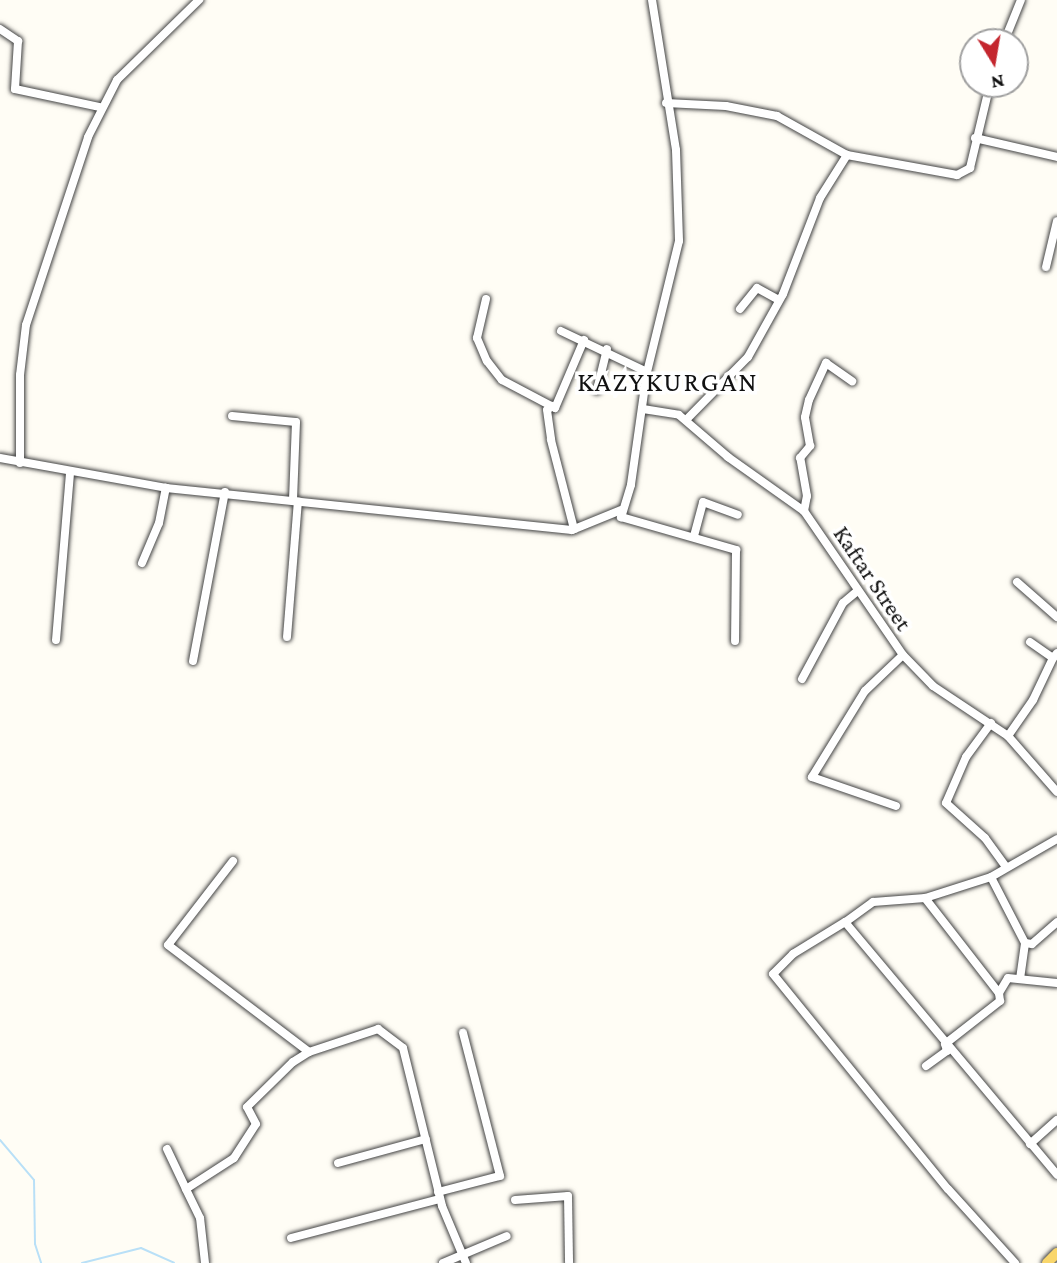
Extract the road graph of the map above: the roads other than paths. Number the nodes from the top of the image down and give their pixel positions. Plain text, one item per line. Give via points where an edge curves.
1 (199, 0) edge
2 (652, 0) edge
3 (1021, 0) edge
4 (1010, 28) edge
5 (0, 29) edge
6 (986, 98) edge
7 (666, 103) junction
8 (100, 107) junction
9 (975, 138) junction
10 (847, 155) junction
11 (1056, 160) edge
12 (1057, 222) edge
13 (1046, 267) dead end
14 (486, 299) dead end
15 (779, 300) junction
16 (740, 309) dead end
17 (561, 331) dead end
18 (584, 340) junction
19 (607, 349) junction
20 (646, 372) junction
21 (852, 381) dead end
22 (597, 390) dead end
23 (552, 406) junction
24 (643, 409) junction
25 (232, 416) dead end
26 (686, 420) junction
27 (0, 458) edge
28 (20, 463) junction
29 (70, 473) junction
30 (166, 488) junction
31 (225, 492) junction
32 (296, 501) junction
33 (621, 510) junction
34 (804, 510) junction
35 (738, 515) dead end
36 (574, 529) junction
37 (694, 536) junction
38 (142, 563) dead end
39 (1017, 582) dead end
40 (856, 592) junction
41 (1057, 617) edge
42 (286, 637) dead end
43 (56, 640) dead end
44 (735, 641) dead end
45 (1030, 642) dead end
46 (903, 654) junction
47 (1055, 655) edge
48 (193, 662) dead end
49 (802, 679) dead end
50 (991, 723) junction
51 (1008, 736) junction
52 (1055, 787) edge
53 (896, 806) dead end
54 (1057, 839) edge
55 (233, 861) dead end
56 (1006, 867) junction
57 (990, 877) junction
58 (925, 898) junction
59 (845, 922) junction
60 (1057, 922) edge
61 (1025, 943) junction
62 (1020, 979) junction
63 (1057, 983) edge
64 (999, 993) junction
65 (463, 1033) dead end
66 (945, 1044) junction
67 (309, 1052) junction
68 (926, 1066) dead end
69 (1057, 1120) edge
70 (426, 1139) junction
71 (1030, 1144) junction
72 (167, 1150) dead end
73 (338, 1163) dead end
74 (1057, 1175) edge
75 (186, 1189) junction
76 (439, 1195) junction
77 (515, 1200) dead end
78 (507, 1236) dead end
79 (291, 1238) dead end
80 (1057, 1253) edge
81 (464, 1260) edge
82 (205, 1263) edge
83 (443, 1263) edge
84 (569, 1263) edge
85 (1015, 1263) edge
86 (1047, 1263) edge

1 - 8 street via 117,80
2 - 7 street
3 - 4 street
5 - 8 street via 18,41 15,89
6 - 9 street
7 - 10 street via 726,106 777,116
7 - 20 street via 676,150 679,241
8 - 28 street via 26,325 20,374
9 - 10 street via 970,168 957,175
9 - 11 street
10 - 15 street via 820,198
12 - 13 street
14 - 23 street via 477,338 486,361 502,380
15 - 16 street via 757,288
15 - 26 street via 748,357
17 - 18 street
18 - 19 street
18 - 23 street via 559,407
19 - 20 street
19 - 22 street
20 - 24 street
21 - 34 street via 824,365 805,417 810,446 799,454 807,496
23 - 36 street via 547,410 551,440
24 - 26 street, Kaftar Street
24 - 33 street via 631,485
25 - 32 street via 296,422
26 - 34 street, Kaftar Street
27 - 28 street
28 - 29 street
29 - 30 street
29 - 43 street
30 - 31 street
30 - 38 street via 159,523
31 - 32 street
31 - 48 street
32 - 36 street
32 - 42 street
33 - 36 street
33 - 37 street via 621,517 627,520
34 - 40 street, Kaftar Street
35 - 37 street via 703,502
37 - 44 street via 736,550
39 - 41 street
40 - 46 street, Kaftar Street
40 - 49 street via 843,603
45 - 47 street
46 - 50 street, Kaftar Street via 933,686
46 - 53 street via 864,691 812,776
47 - 51 street via 1033,701
50 - 51 street, Kaftar Street
50 - 56 street via 966,757 946,803 985,838
51 - 52 street, Kaftar Street
54 - 56 street
55 - 67 street via 169,945
56 - 57 street
57 - 58 street
57 - 61 street
58 - 59 street via 873,902
58 - 64 street
59 - 66 street
59 - 85 street via 793,954 773,974 947,1189
60 - 61 street via 1032,944
61 - 62 street
62 - 63 street
62 - 64 street via 1008,978
64 - 66 street via 1000,1001
65 - 76 street via 500,1176
66 - 68 street via 947,1051
66 - 71 street
67 - 70 street via 378,1029 403,1048
67 - 75 street via 249,1104 247,1110 257,1124 234,1158
69 - 71 street
70 - 73 street
70 - 76 street
71 - 74 street
72 - 75 street
75 - 82 street via 200,1218
76 - 79 street
76 - 81 street
77 - 84 street via 568,1196
78 - 81 street
80 - 86 main road
81 - 83 street

